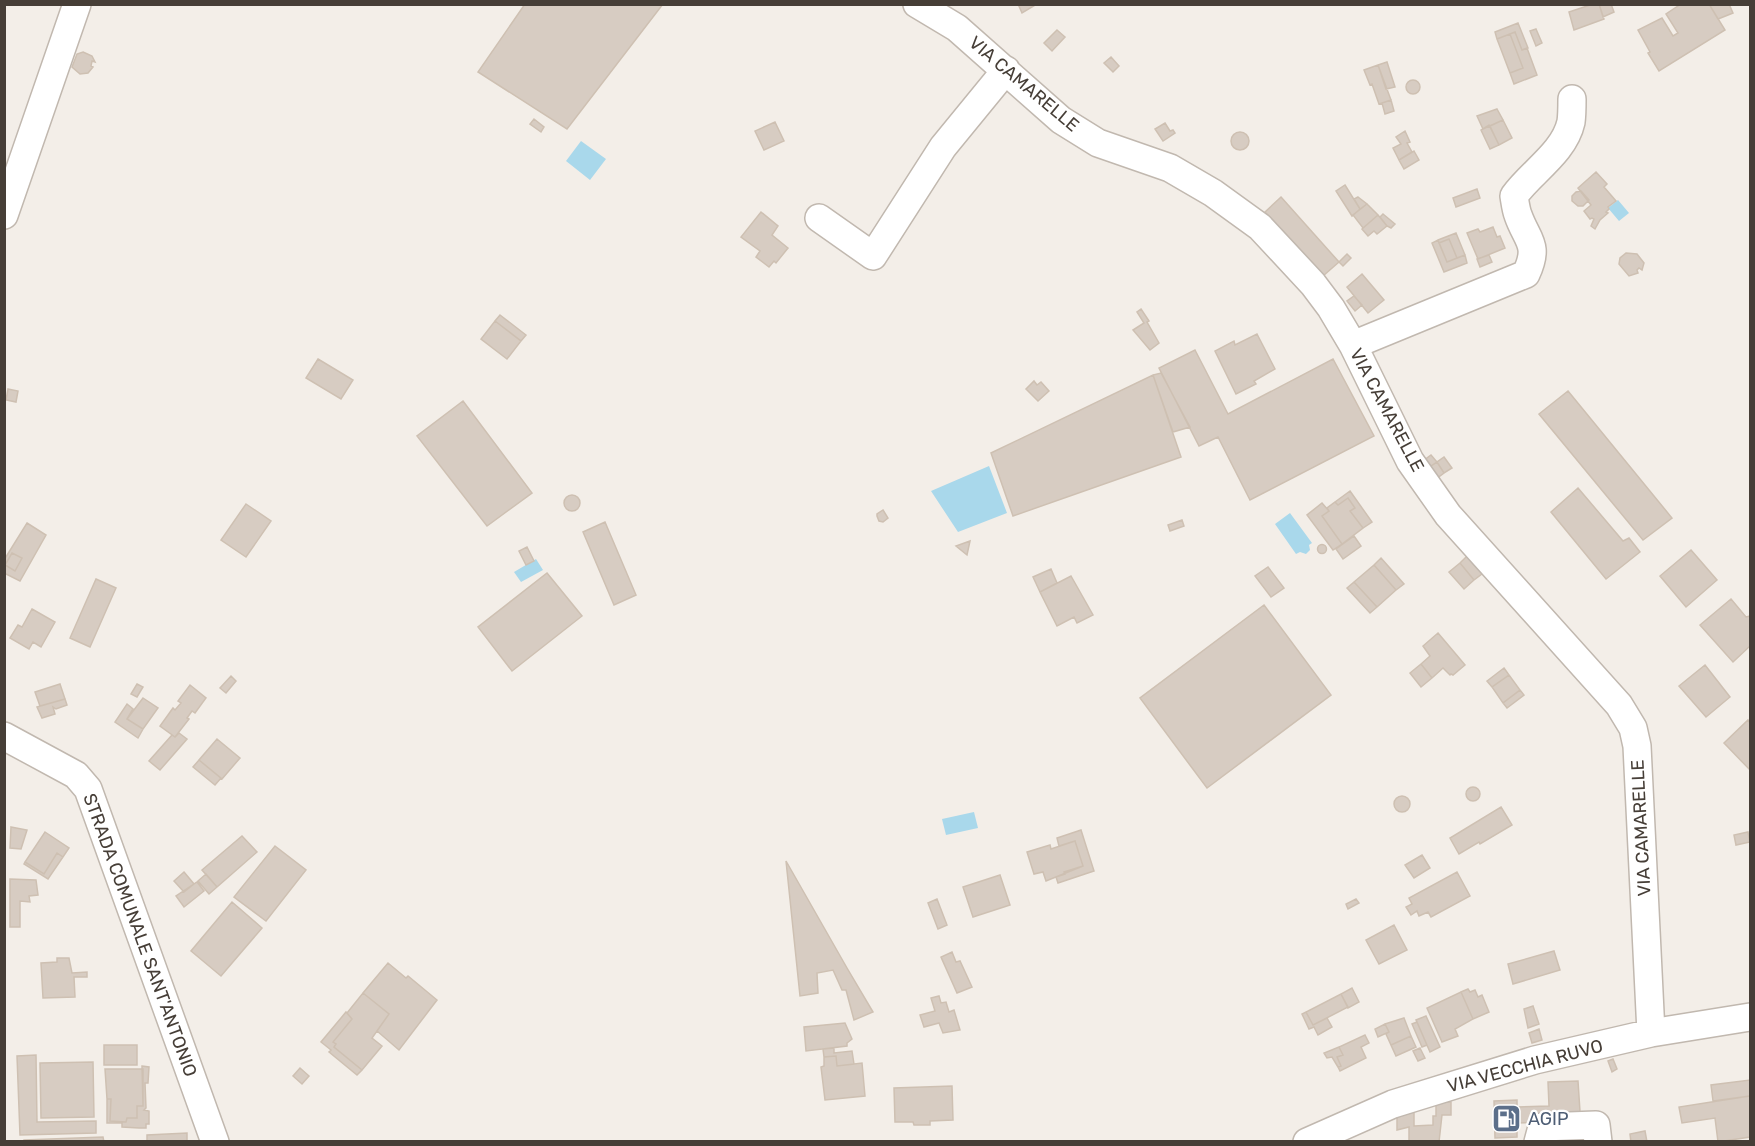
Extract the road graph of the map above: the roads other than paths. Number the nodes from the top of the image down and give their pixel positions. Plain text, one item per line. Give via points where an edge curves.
1 (77, 4) edge
2 (916, 4) edge
3 (1006, 70) junction
4 (1572, 99) dead end
5 (4, 215) edge
6 (819, 218) dead end
7 (1353, 345) junction
8 (4, 736) edge
9 (1750, 1017) edge
10 (1651, 1033) junction
11 (215, 1142) edge
12 (1307, 1142) edge
13 (1538, 1142) edge
14 (1598, 1142) edge

1 - 5 street
2 - 3 street, VIA CAMARELLE via 957,28
3 - 6 street via 943,147 873,256
3 - 7 street, VIA CAMARELLE via 1061,120 1098,143 1170,168 1260,227 1313,284
4 - 7 street via 1571,123 1561,143 1514,196 1517,215 1531,241 1533,259 1526,274
7 - 10 street, VIA CAMARELLE via 1410,460 1448,514 1619,705 1633,728
8 - 11 street, STRADA COMUNALE SANT'ANTONIO via 76,775 88,789
9 - 10 street, VIA VECCHIA RUVO
10 - 12 street, VIA VECCHIA RUVO via 1535,1060 1403,1101
13 - 14 street via 1542,1127 1596,1125

